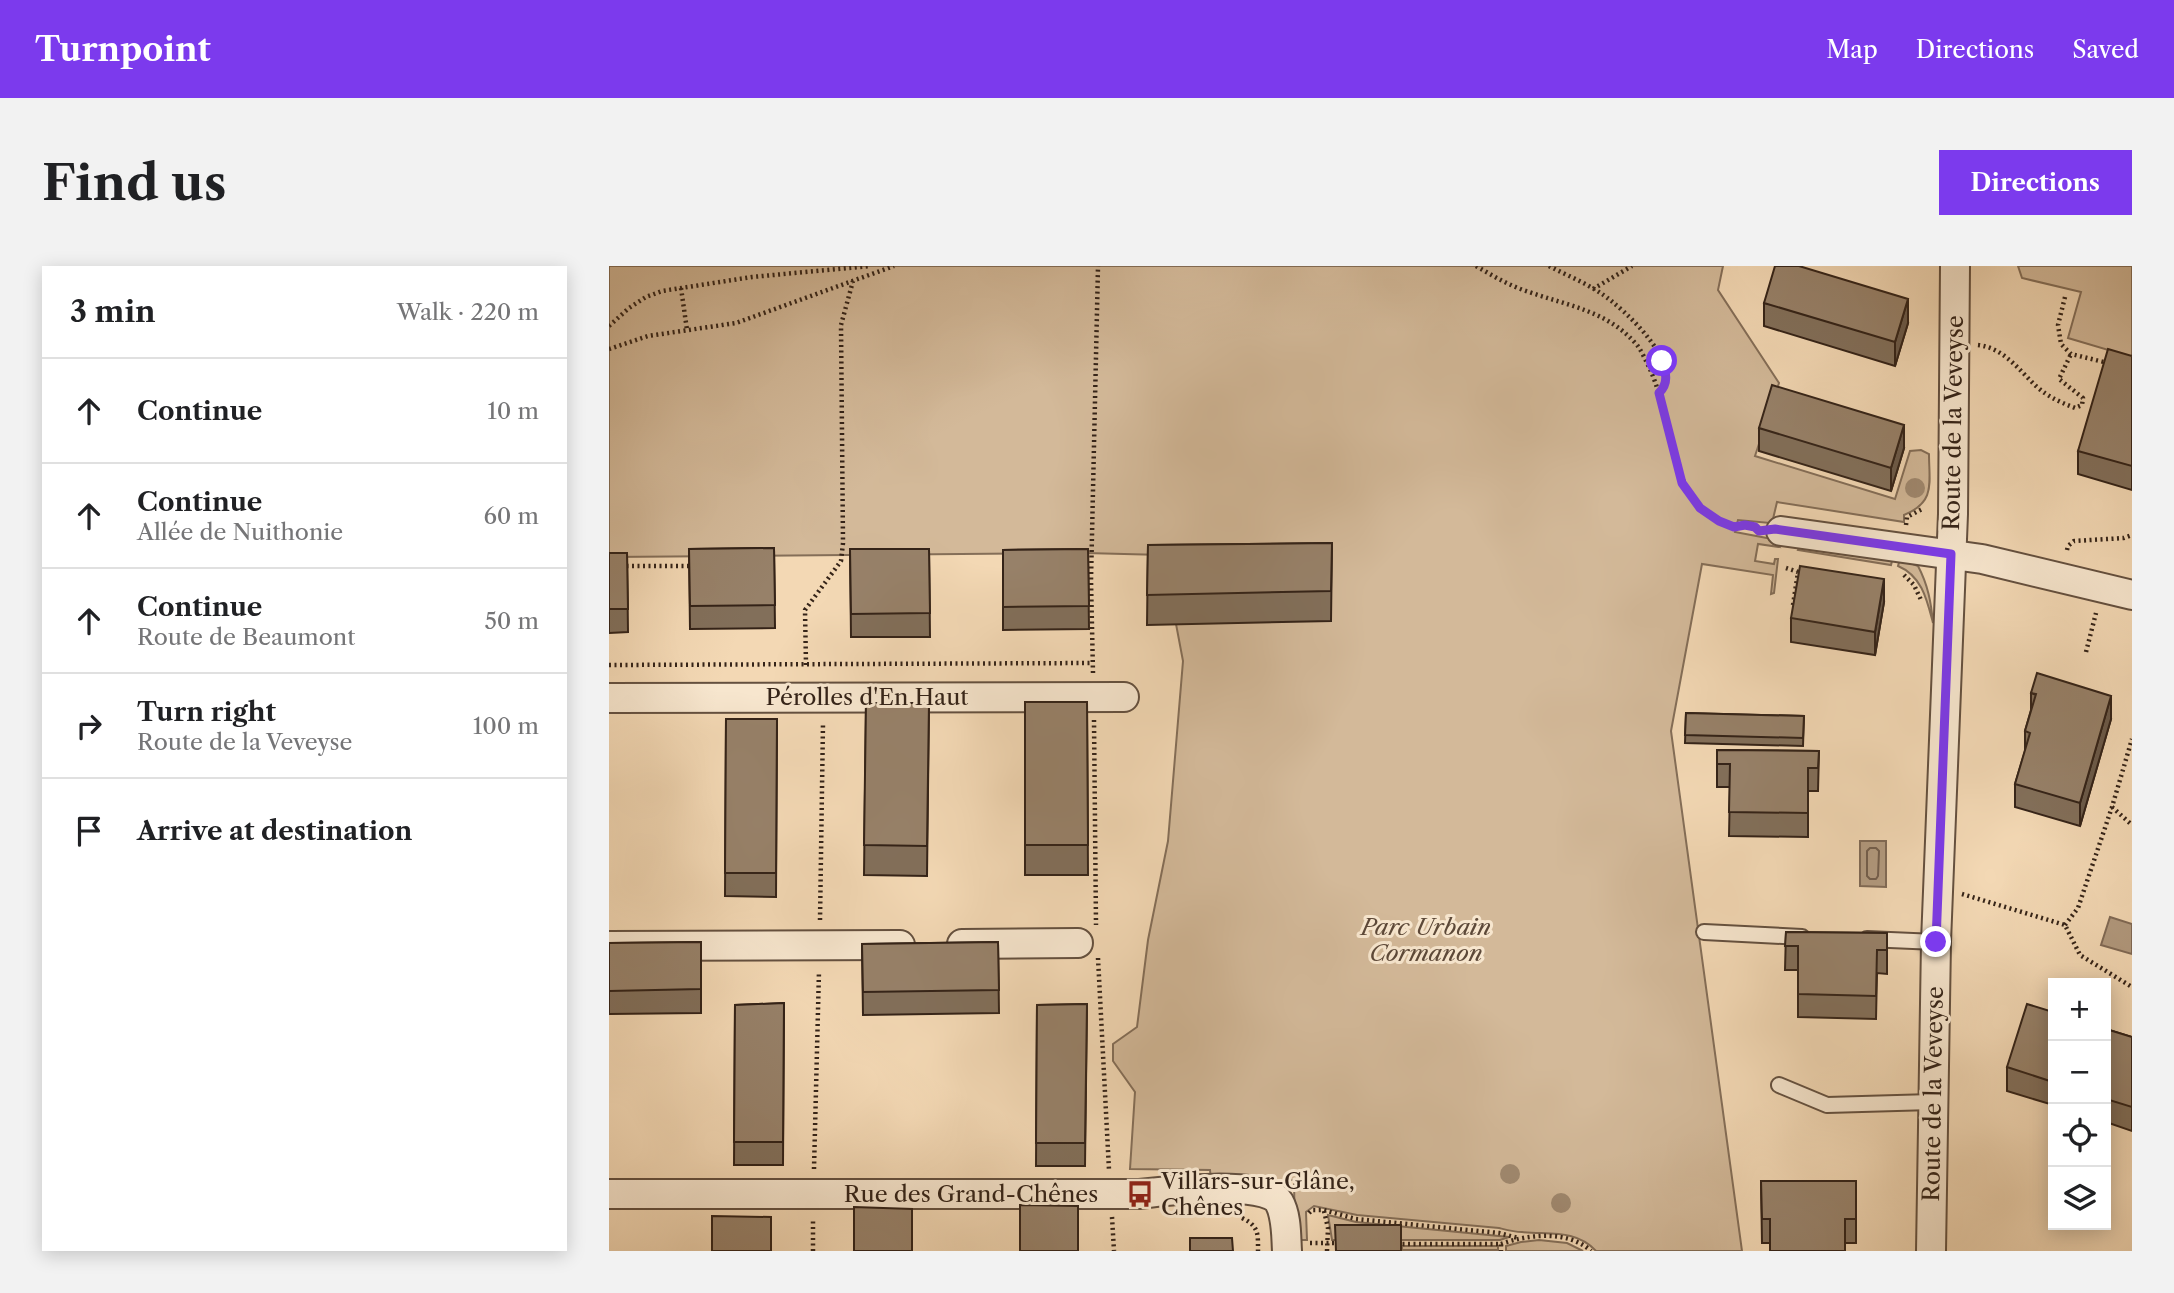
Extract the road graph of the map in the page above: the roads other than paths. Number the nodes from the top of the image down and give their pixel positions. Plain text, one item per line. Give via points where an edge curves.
1 (1955, 266) edge
2 (1781, 531) road end
3 (1951, 554) junction
4 (2132, 595) edge
5 (1124, 697) dead end
6 (609, 698) edge
7 (1704, 932) dead end
8 (1813, 937) edge
9 (1854, 939) edge
10 (1091, 942) road end
11 (1936, 942) junction
12 (609, 946) edge
13 (1779, 1085) dead end
14 (1932, 1102) junction
15 (609, 1194) edge
16 (1303, 1246) edge
17 (1931, 1251) edge

1 - 3 street, Route de la Veveyse
2 - 3 street
3 - 4 street
3 - 11 street, Route de la Veveyse
5 - 6 street, Pérolles d'En Haut
7 - 8 lane
9 - 11 lane
10 - 12 street
11 - 14 street, Route de la Veveyse
13 - 14 lane via 1827,1105
14 - 17 street, Route de la Veveyse
15 - 16 street, Rue des Grand-Chênes via 1116,1209 1214,1189 1237,1189 1273,1196

